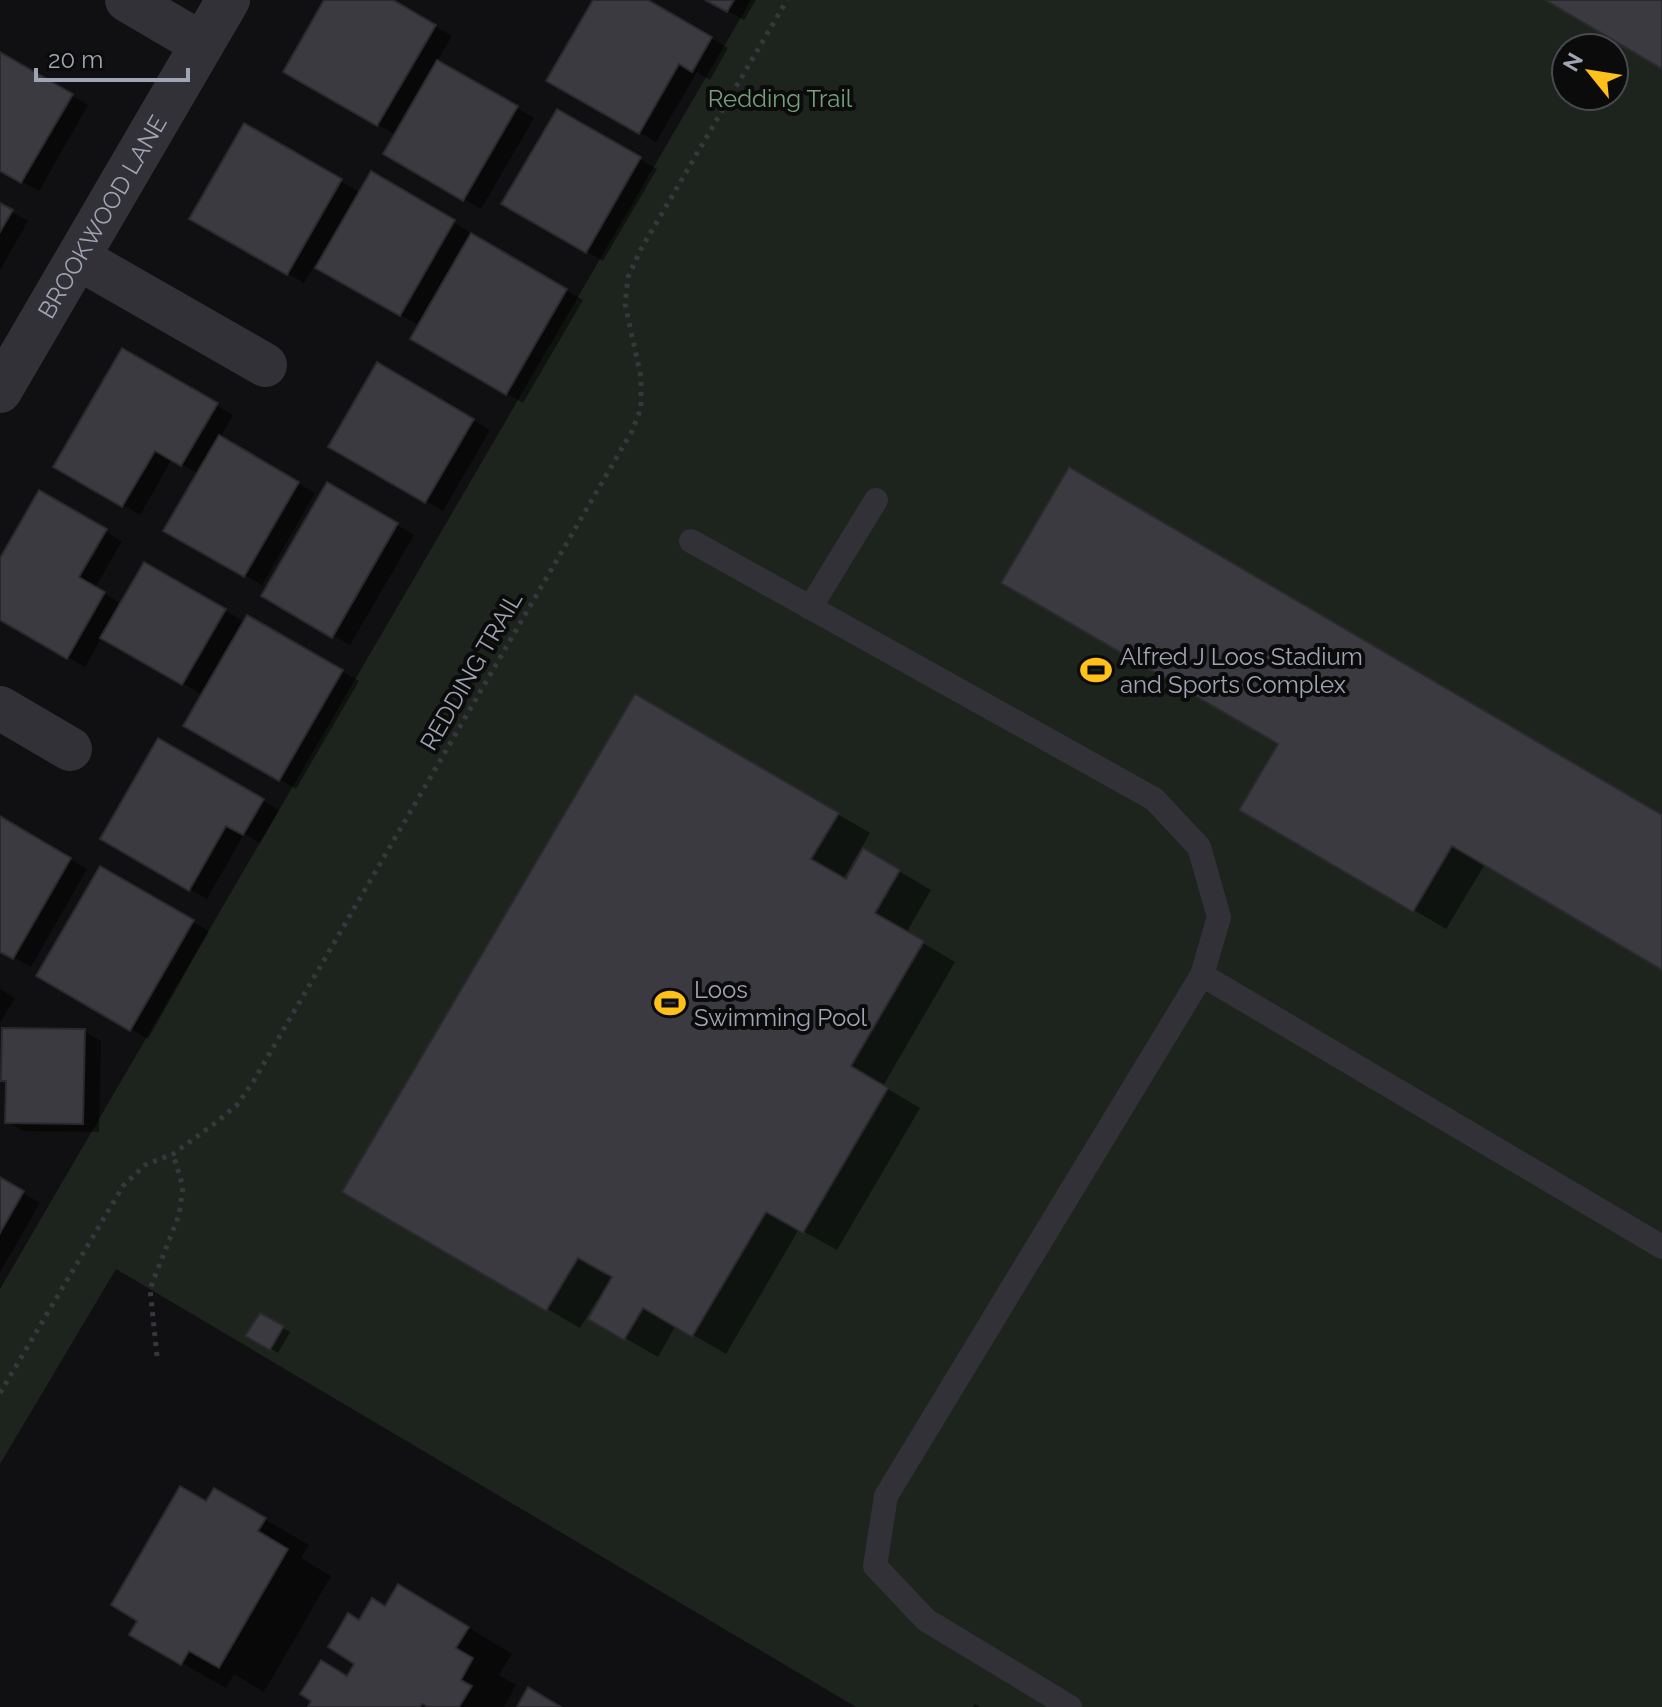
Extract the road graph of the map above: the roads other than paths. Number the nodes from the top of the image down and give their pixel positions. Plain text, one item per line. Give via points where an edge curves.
1 (127, 0) edge
2 (228, 0) edge
3 (202, 44) junction
4 (78, 258) junction
5 (265, 365) dead end
6 (0, 391) edge
7 (876, 500) dead end
8 (691, 541) dead end
9 (810, 608) junction
10 (0, 708) edge
11 (70, 749) dead end
12 (1202, 975) junction
13 (1662, 1247) edge
14 (1060, 1704) edge

1 - 3 street
2 - 3 street, BROOKWOOD LANE
3 - 4 street, BROOKWOOD LANE
4 - 5 street
4 - 6 street, BROOKWOOD LANE
7 - 9 lane
8 - 9 lane
9 - 12 lane via 1154,799 1199,847 1219,917
10 - 11 street
12 - 13 lane
12 - 14 lane via 886,1496 875,1566 926,1620

